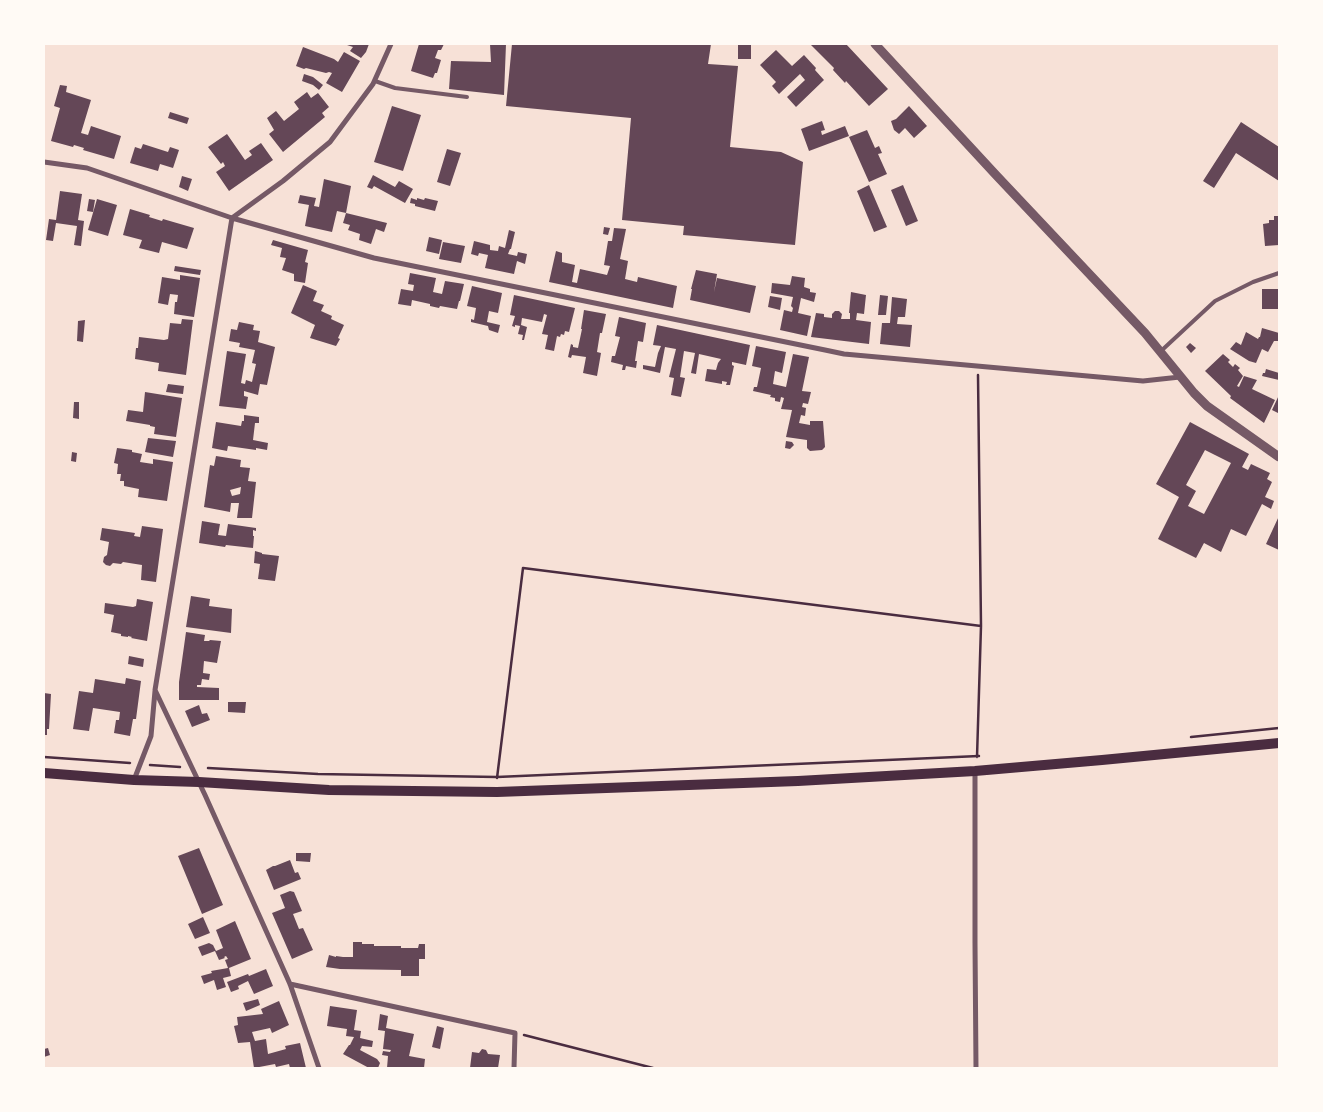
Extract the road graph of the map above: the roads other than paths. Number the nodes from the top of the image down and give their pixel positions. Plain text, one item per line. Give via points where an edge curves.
1 (391, 44) edge
2 (875, 44) edge
3 (375, 81) junction
4 (467, 97) dead end
5 (44, 162) edge
6 (232, 218) junction
7 (1279, 273) edge
8 (1161, 351) junction
9 (1180, 377) junction
10 (1279, 457) edge
11 (155, 690) junction
12 (1279, 743) edge
13 (975, 771) junction
14 (44, 774) edge
15 (134, 780) junction
16 (199, 782) junction
17 (290, 984) junction
18 (320, 1068) edge
19 (514, 1068) edge
20 (976, 1068) edge

1 - 3 street
2 - 8 street
3 - 4 lane via 395,88
3 - 6 street via 330,142
5 - 6 street via 87,168
6 - 9 street via 374,258 844,354 1143,381
6 - 11 street
7 - 8 lane via 1253,282 1215,302
8 - 9 street
9 - 10 street via 1208,406
11 - 15 street via 151,736
11 - 16 street
12 - 13 main road
13 - 16 main road via 496,792 330,790
13 - 20 street
14 - 15 main road
15 - 16 main road
16 - 17 street
17 - 18 street
17 - 19 street via 515,1033

